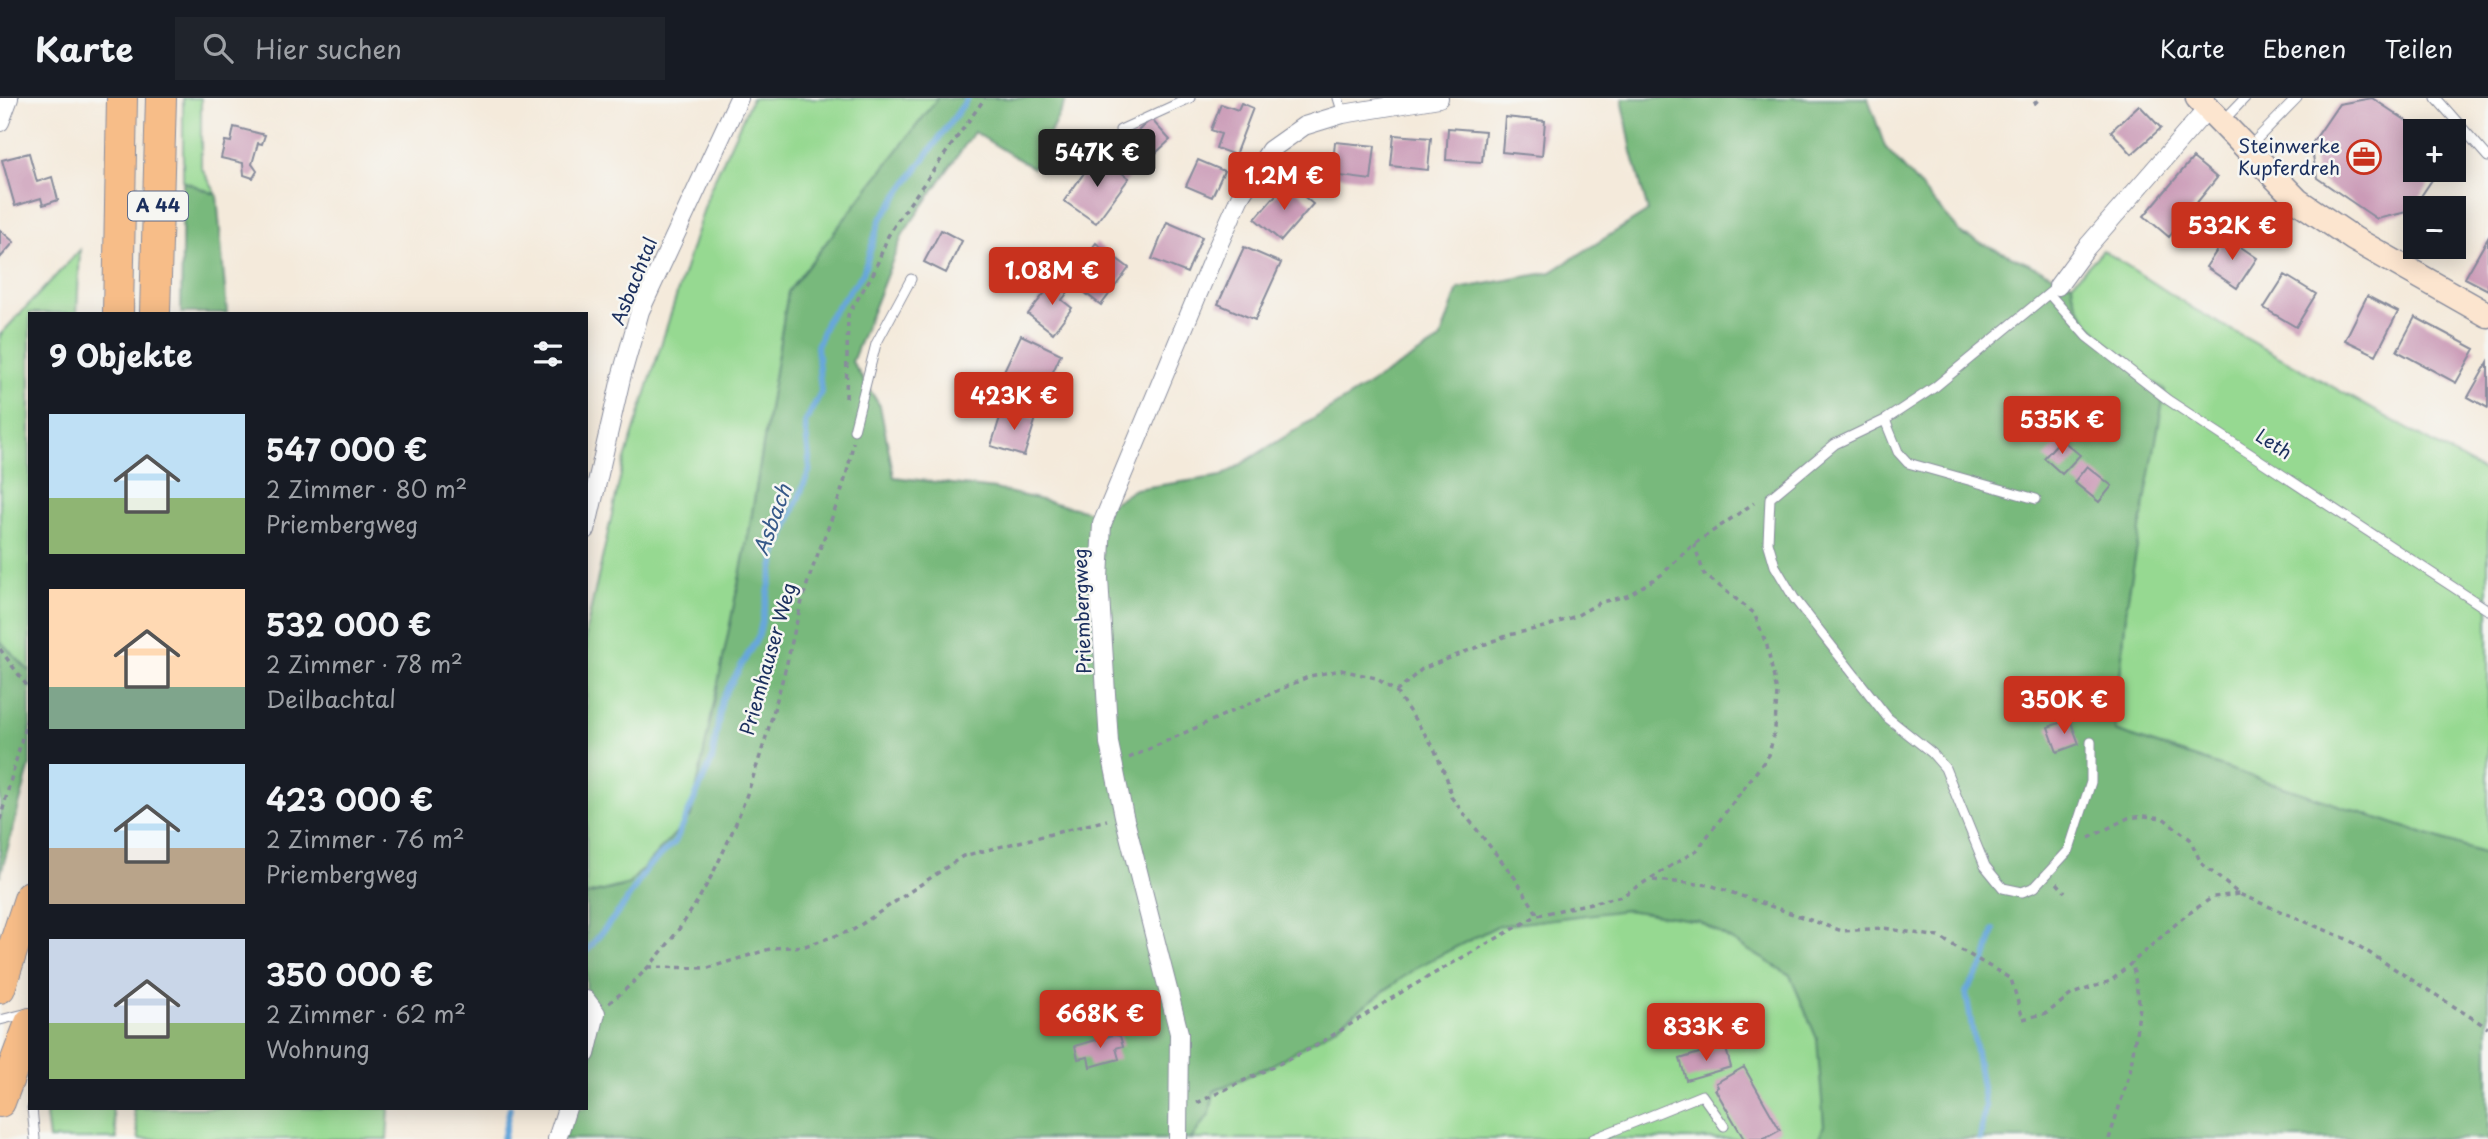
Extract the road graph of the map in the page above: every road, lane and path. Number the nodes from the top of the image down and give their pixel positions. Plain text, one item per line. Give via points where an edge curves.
1 (9, 98) edge
2 (122, 98) edge
3 (161, 98) edge
4 (739, 98) edge
5 (985, 98) edge
6 (1190, 98) edge
7 (1439, 98) edge
8 (2040, 98) edge
9 (2245, 98) edge
10 (2297, 98) edge
11 (2436, 98) edge
12 (2034, 104) dead end
13 (1340, 106) edge
14 (2209, 109) edge
15 (0, 122) edge
16 (1120, 130) dead end
17 (2247, 149) junction
18 (2488, 157) edge
19 (911, 279) dead end
20 (2054, 291) junction
21 (118, 312) edge
22 (155, 312) edge
23 (2488, 315) edge
24 (1885, 420) junction
25 (854, 430) junction
26 (1770, 498) junction
27 (2036, 499) dead end
28 (588, 521) edge
29 (1694, 544) junction
30 (2488, 610) edge
31 (0, 649) edge
32 (28, 687) edge
33 (1396, 692) junction
34 (28, 715) edge
35 (2091, 742) dead end
36 (1112, 765) junction
37 (1124, 816) junction
38 (0, 820) edge
39 (2069, 850) junction
40 (1651, 880) junction
41 (2239, 894) junction
42 (28, 902) edge
43 (1538, 915) junction
44 (2132, 962) junction
45 (648, 967) junction
46 (0, 988) edge
47 (591, 1007) edge
48 (28, 1013) edge
49 (0, 1020) edge
50 (28, 1028) edge
51 (2488, 1028) edge
52 (588, 1035) edge
53 (0, 1102) edge
54 (32, 1110) edge
55 (567, 1110) edge
56 (1178, 1112) junction
57 (1724, 1126) dead end
58 (35, 1139) edge
59 (556, 1139) edge
60 (1178, 1139) edge
61 (1593, 1139) edge
62 (2109, 1139) edge

1 - 15 street
2 - 21 highway, A 44
3 - 22 highway, A 44
4 - 28 street, Asbachtal via 640,311
5 - 25 path via 888,236 874,272 848,315 847,416
6 - 16 lane
7 - 13 street, Priembergweg
8 - 12 path
9 - 14 lane
10 - 17 lane
11 - 18 lane
13 - 36 street, Priembergweg via 1270,150 1259,165 1217,248 1109,503 1102,524 1099,578
14 - 17 street
14 - 20 street via 2086,248
17 - 23 street via 2298,201 2354,239
19 - 25 lane via 876,344
20 - 24 lane via 1935,387
20 - 30 lane, Leth via 2087,337 2168,400
24 - 26 lane via 1835,444
24 - 27 lane via 1898,452 1908,463
25 - 45 path, Priemhauser Weg via 844,486 806,587 781,684 733,831 678,932
26 - 29 path via 1756,502
26 - 39 lane via 1768,542 1784,583 1888,718 1945,768 1993,879 2011,891 2035,887
29 - 33 path via 1661,575 1627,596 1422,669
29 - 40 path via 1703,574 1754,613 1777,692 1775,728 1769,755 1697,850
31 - 32 path
33 - 36 path via 1376,678 1341,670 1310,676
33 - 43 path via 1433,746 1451,797
34 - 38 path
35 - 39 lane via 2091,782
36 - 37 street, Priembergweg
37 - 45 path via 963,856 853,930 817,942 773,948 708,968
37 - 56 street, Priembergweg via 1178,1025
39 - 41 path via 2127,818 2164,818 2190,839 2201,863
40 - 43 path via 1622,896
40 - 44 path via 1710,886 1842,931 1883,928 1939,937 2011,979 2023,1019 2047,1013 2072,993 2111,981
41 - 44 path via 2213,897
41 - 51 path via 2349,940
42 - 46 highway
43 - 56 path via 1314,1047
44 - 62 path via 2140,1007 2130,1072
45 - 47 path, Priemhauser Weg
47 - 52 street
48 - 49 lane
50 - 53 highway
54 - 58 lane
55 - 59 street
56 - 60 street, Priembergweg
57 - 61 lane via 1702,1095

